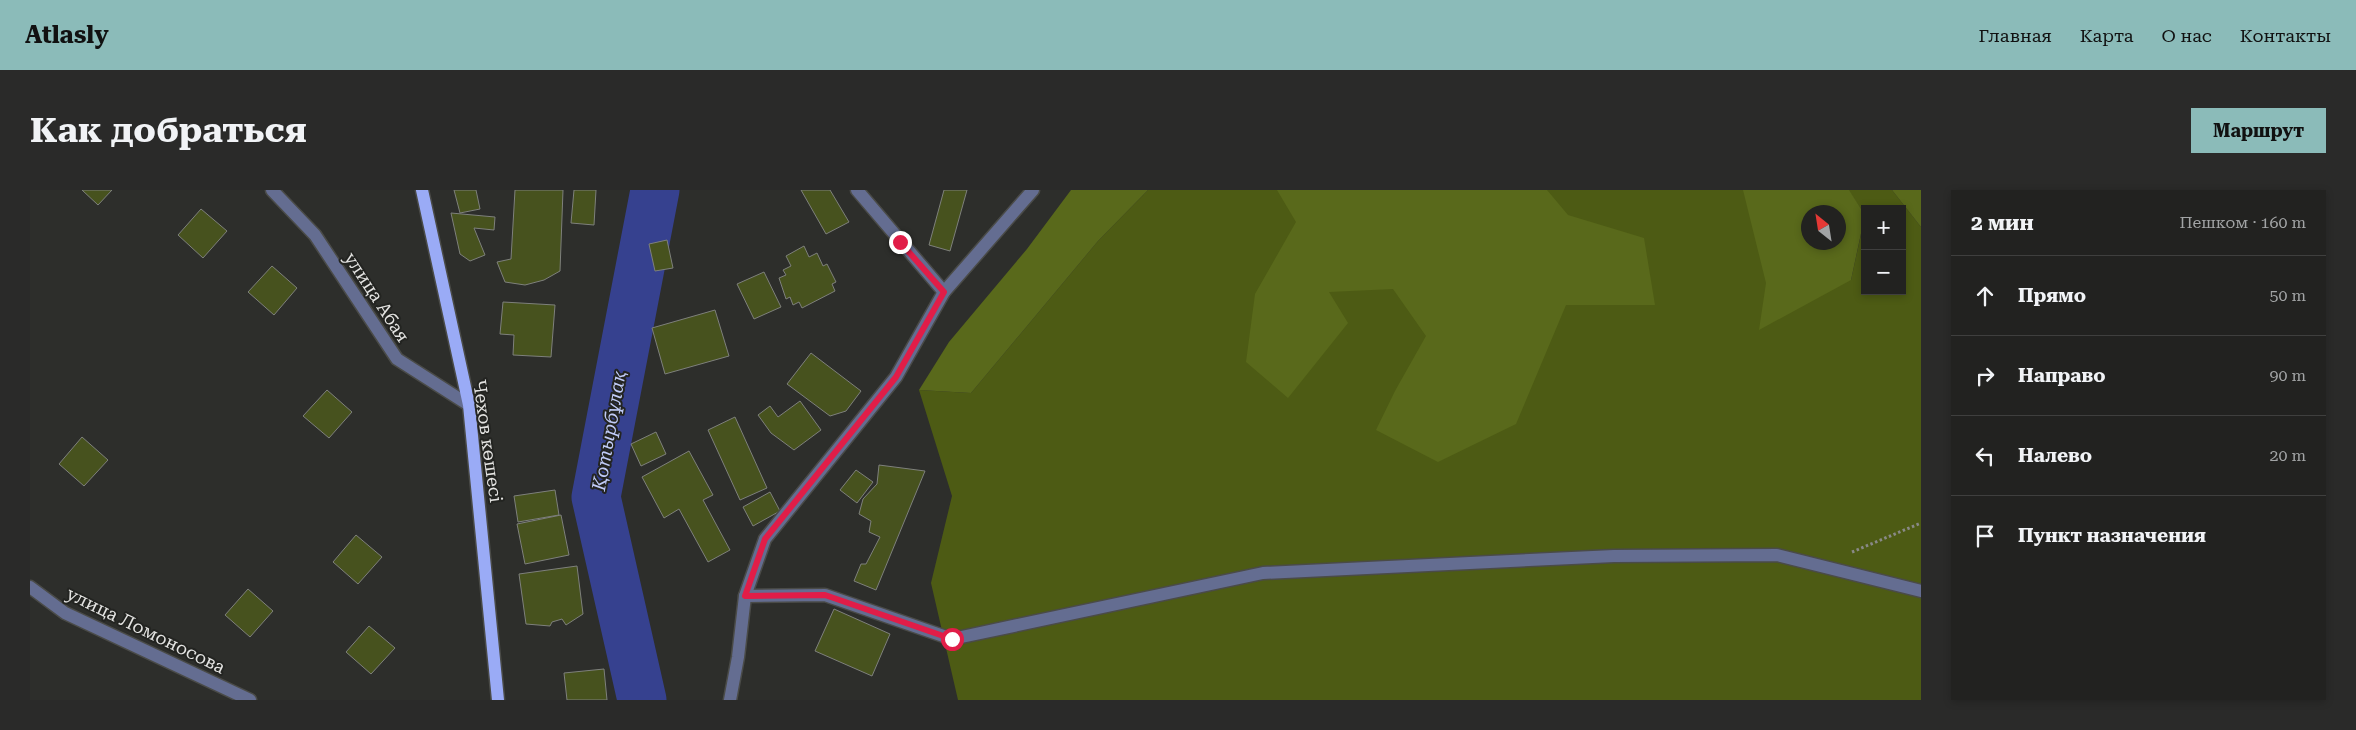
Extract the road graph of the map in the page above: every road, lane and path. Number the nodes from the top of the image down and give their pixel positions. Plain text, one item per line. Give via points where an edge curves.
1 (272, 190) edge
2 (422, 190) edge
3 (857, 190) edge
4 (1033, 190) edge
5 (944, 292) junction
6 (469, 405) junction
7 (1921, 523) edge
8 (1819, 565) junction
9 (30, 587) edge
10 (1921, 591) edge
11 (745, 596) junction
12 (250, 700) edge
13 (498, 700) edge
14 (730, 700) edge

1 - 6 street, улица Абая via 315,235 397,359
2 - 6 main road, Чехов көшесі
3 - 5 street
4 - 5 street
5 - 11 street via 896,377 765,539
6 - 13 main road, Чехов көшесі
7 - 8 path
8 - 10 street
8 - 11 street via 1777,555 1614,556 1263,573 952,639 825,595
9 - 12 street, улица Ломоносова via 64,613
11 - 14 street

